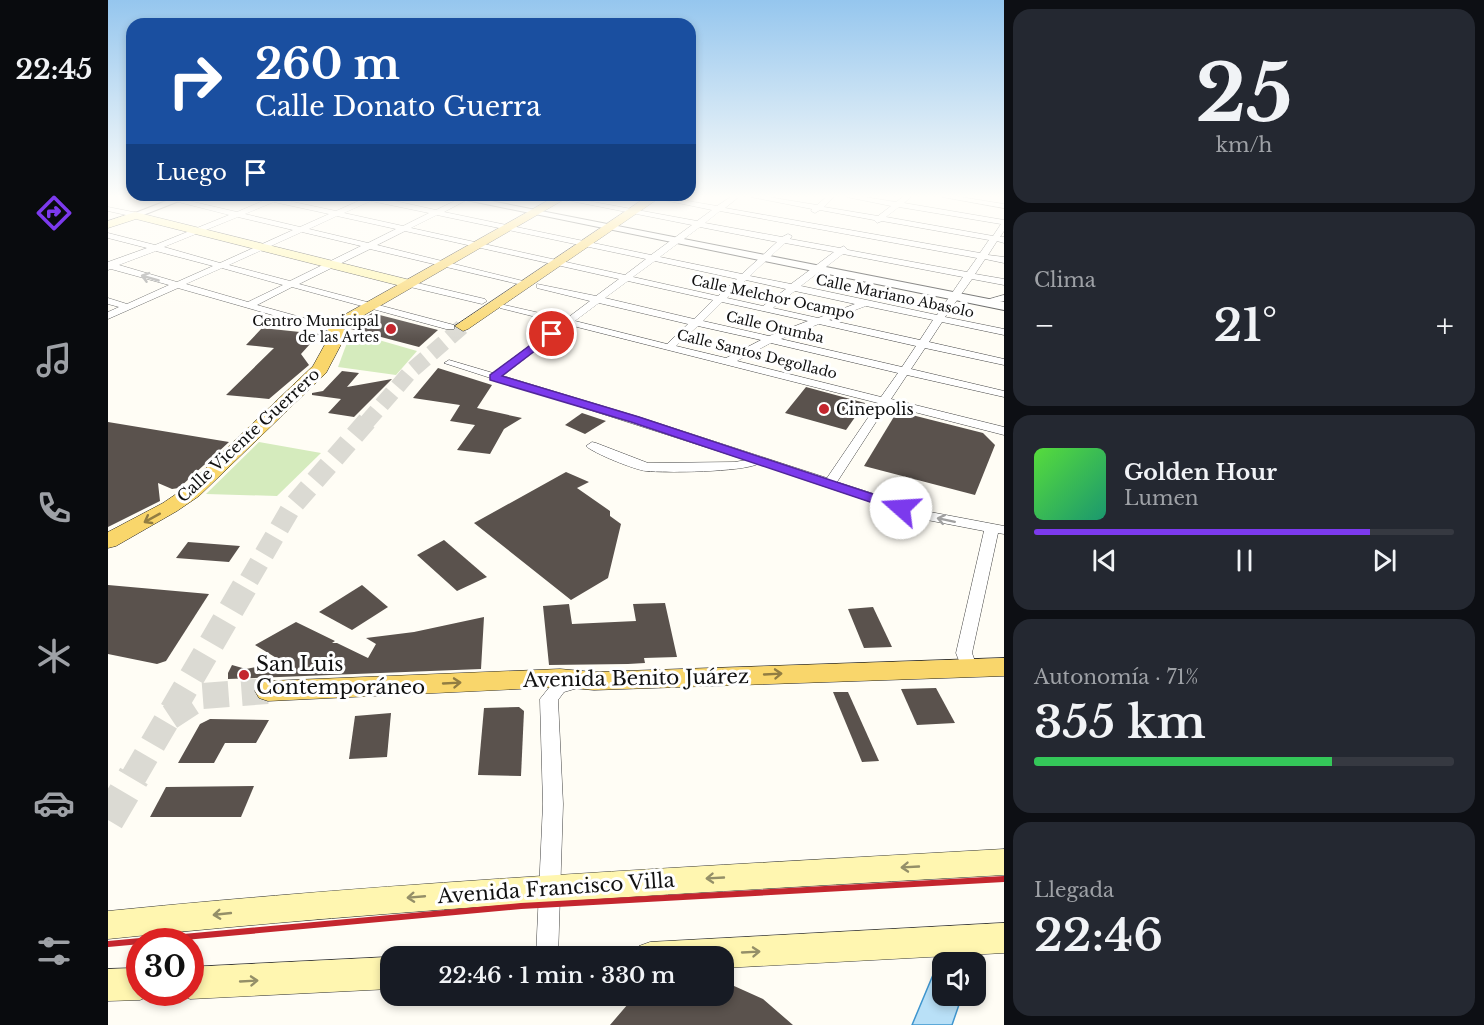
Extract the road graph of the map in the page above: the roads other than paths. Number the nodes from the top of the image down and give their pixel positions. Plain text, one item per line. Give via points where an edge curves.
1 (141, 244) edge
2 (166, 244) edge
3 (249, 244) edge
4 (269, 244) edge
5 (362, 244) edge
6 (375, 244) edge
7 (472, 244) edge
8 (584, 244) joint
9 (673, 244) edge
10 (692, 244) edge
11 (780, 244) edge
12 (804, 244) edge
13 (849, 244) edge
14 (914, 244) edge
15 (996, 244) edge
16 (477, 245) junction
17 (371, 246) junction
18 (262, 247) junction
19 (156, 248) junction
20 (841, 251) junction
21 (984, 257) junction
22 (766, 258) junction
23 (654, 259) junction
24 (1004, 260) edge
25 (556, 262) junction
26 (446, 263) junction
27 (333, 264) junction
28 (222, 265) junction
29 (109, 266) edge
30 (818, 269) junction
31 (969, 276) junction
32 (628, 278) junction
33 (743, 278) junction
34 (518, 281) dead end
35 (1004, 282) edge
36 (409, 284) junction
37 (178, 285) junction
38 (291, 285) junction
39 (540, 286) dead end
40 (793, 288) junction
41 (954, 296) junction
42 (1004, 298) edge
43 (599, 299) junction
44 (719, 299) junction
45 (108, 301) edge
46 (482, 301) dead end
47 (984, 302) junction
48 (865, 303) junction
49 (247, 306) junction
50 (369, 306) junction
51 (503, 306) dead end
52 (1004, 306) edge
53 (128, 307) junction
54 (765, 309) junction
55 (108, 316) edge
56 (939, 319) junction
57 (817, 320) junction
58 (568, 322) junction
59 (694, 322) junction
60 (456, 327) joint
61 (336, 330) junction
62 (1004, 332) edge
63 (771, 339) junction
64 (922, 344) junction
65 (669, 348) junction
66 (727, 362) junction
67 (1004, 362) edge
68 (449, 363) dead end
69 (905, 371) junction
70 (494, 377) junction
71 (1004, 394) edge
72 (886, 401) junction
73 (1004, 431) edge
74 (592, 446) dead end
75 (756, 460) junction
76 (830, 483) junction
77 (998, 529) edge
78 (108, 541) edge
79 (969, 667) junction
80 (1004, 667) edge
81 (583, 680) junction
82 (268, 691) tunnel mouth
83 (1004, 862) edge
84 (551, 887) junction
85 (108, 925) edge
86 (994, 939) edge
87 (548, 946) edge
88 (734, 953) edge
89 (380, 974) edge
90 (204, 982) edge
91 (126, 984) edge
92 (108, 985) edge

1 - 19 street
2 - 19 street
3 - 18 main road
4 - 18 street
5 - 17 street
6 - 17 street
7 - 16 street, Calle Melchor Ocampo
8 - 23 street, Calle Mariano Abasolo
8 - 25 main road
9 - 23 street
10 - 22 street
11 - 22 street
12 - 20 street
13 - 20 street
14 - 21 street
15 - 21 street
16 - 25 street, Calle Melchor Ocampo
16 - 26 main road
17 - 26 street
17 - 27 street
18 - 27 main road
18 - 28 street
19 - 28 street
19 - 29 street
20 - 30 street
20 - 31 street
21 - 24 street
21 - 31 street
22 - 30 street
22 - 33 street
23 - 32 street
23 - 33 street, Calle Mariano Abasolo
25 - 32 street, Calle Melchor Ocampo
25 - 60 main road
26 - 34 street
26 - 36 main road
27 - 36 main road
27 - 38 street
28 - 37 street
28 - 38 street
37 -> 29 street
30 - 40 street
30 - 41 street
31 - 35 street
31 - 41 street
32 - 43 street
32 - 44 street, Calle Melchor Ocampo
33 - 40 street, Calle Mariano Abasolo
33 - 44 street
36 - 46 street
36 - 50 main road
37 - 49 street
37 - 53 street
38 - 49 street
38 - 50 street
39 - 43 street, Calle Otumba
40 - 48 street, Calle Mariano Abasolo
40 - 54 street
41 - 47 street
41 - 56 street
42 - 47 street
43 - 58 street
43 - 59 street, Calle Otumba
44 - 54 street, Calle Melchor Ocampo
44 - 59 street
45 - 53 street
47 - 52 street
48 - 56 street, Calle Mariano Abasolo
48 - 57 street
49 - 61 street
50 - 60 street
50 - 61 main road
51 - 58 street, Calle Santos Degollado
53 - 55 street
54 - 57 street, Calle Melchor Ocampo
56 - 62 street, Calle Mariano Abasolo
56 - 64 street
57 - 63 street
57 - 64 street, Calle Melchor Ocampo
58 - 65 street, Calle Santos Degollado
58 - 70 street
59 - 63 street, Calle Otumba
59 - 65 street
61 -> 78 main road, Calle Vicente Guerrero via 337,337 320,369 192,492
63 - 66 street
63 - 69 street, Calle Otumba
64 - 67 street, Calle Melchor Ocampo
64 - 69 street
65 - 66 street, Calle Santos Degollado
66 - 72 street, Calle Santos Degollado
68 - 70 street
69 - 71 street, Calle Otumba
69 - 72 street
70 - 75 street
72 - 73 street, Calle Santos Degollado
72 - 76 street
74 - 75 street via 646,467 735,466
75 - 76 street
77 -> 76 street via 927,516
77 - 79 street via 964,653
79 - 80 main road, Avenida Benito Juárez
81 -> 79 main road, Avenida Benito Juárez
82 -> 81 main road, Avenida Benito Juárez
81 - 84 street via 558,688 549,699 554,804
83 -> 84 main road, Avenida Francisco Villa
84 -> 85 main road, Avenida Francisco Villa
84 - 87 street
88 -> 86 main road
90 -> 89 main road
91 - 92 main road

